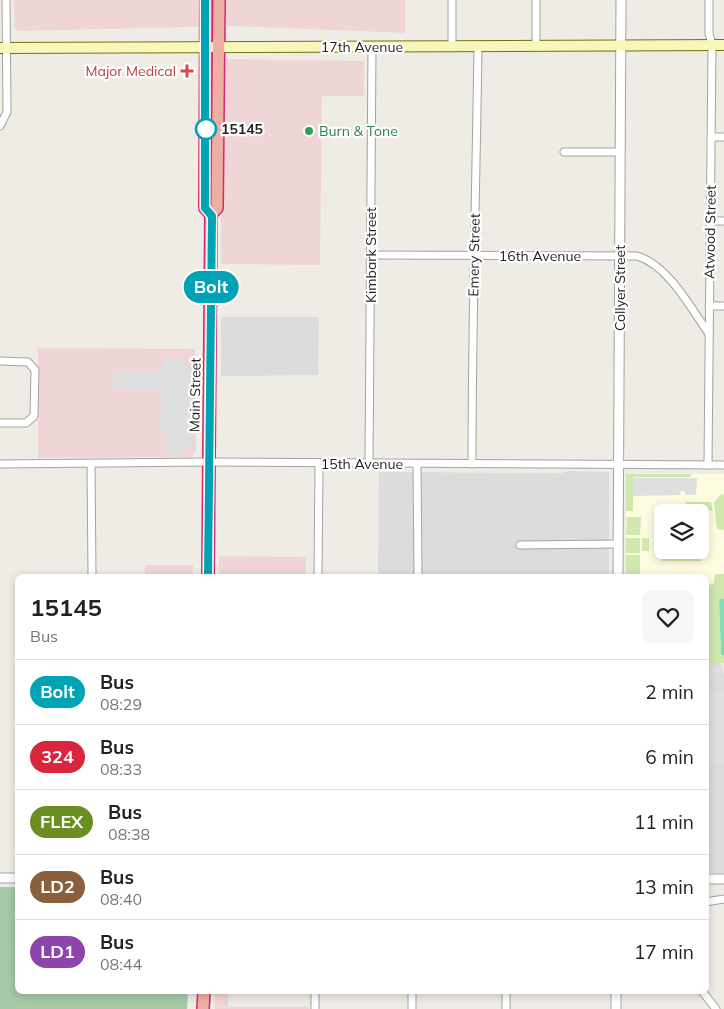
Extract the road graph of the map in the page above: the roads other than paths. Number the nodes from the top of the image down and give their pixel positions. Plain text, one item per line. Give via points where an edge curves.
1 (6, 0) edge
2 (206, 0) edge
3 (219, 0) edge
4 (452, 0) edge
5 (536, 0) edge
6 (621, 0) edge
7 (709, 0) edge
8 (712, 45) junction
9 (724, 45) edge
10 (452, 46) junction
11 (478, 46) junction
12 (536, 46) junction
13 (621, 46) junction
14 (206, 47) junction
15 (220, 47) junction
16 (372, 47) junction
17 (3, 48) edge
18 (0, 126) edge
19 (711, 137) junction
20 (724, 137) edge
21 (564, 152) dead end
22 (620, 152) junction
23 (211, 214) junction
24 (724, 221) edge
25 (710, 222) junction
26 (371, 255) junction
27 (620, 255) junction
28 (473, 256) junction
29 (709, 306) junction
30 (724, 306) edge
31 (709, 334) junction
32 (0, 361) edge
33 (0, 423) edge
34 (209, 462) junction
35 (0, 464) edge
36 (91, 464) junction
37 (319, 464) junction
38 (369, 464) junction
39 (418, 464) junction
40 (472, 464) junction
41 (618, 464) junction
42 (708, 465) junction
43 (724, 465) edge
44 (618, 544) junction
45 (520, 545) dead end
46 (92, 574) edge
47 (208, 574) edge
48 (318, 574) edge
49 (418, 574) edge
50 (618, 574) edge
51 (0, 878) edge
52 (15, 878) edge
53 (709, 879) edge
54 (724, 879) edge
55 (724, 899) edge
56 (709, 902) edge
57 (204, 994) edge
58 (315, 994) edge
59 (412, 994) edge
60 (506, 994) edge
61 (616, 994) edge
62 (704, 994) edge
63 (204, 1009) edge
64 (315, 1009) edge
65 (412, 1009) edge
66 (506, 1009) edge
67 (616, 1009) edge
68 (716, 1009) edge

1 - 17 street
2 - 14 highway, Main Street
3 - 15 highway, Main Street
4 - 10 street
5 - 12 street
6 - 13 street, Collyer Street
7 - 8 street, Atwood Street
8 - 9 main road, 17th Avenue
8 - 13 main road, 17th Avenue
8 - 19 street, Atwood Street
10 - 11 main road, 17th Avenue
10 - 16 main road, 17th Avenue
11 - 12 main road, 17th Avenue
11 - 28 street, Emery Street
12 - 13 main road, 17th Avenue
13 - 22 street, Collyer Street
14 - 15 main road, 17th Avenue
14 - 17 main road, 17th Avenue
14 - 23 highway, Main Street via 205,208
15 - 16 main road, 17th Avenue
15 - 23 highway, Main Street via 217,208
16 - 26 street, Kimbark Street
17 - 18 street via 7,112
19 - 20 street
19 - 25 street, Atwood Street
21 - 22 street
22 - 27 street, Collyer Street
23 - 34 highway, Main Street
24 - 25 street
25 - 29 street, Atwood Street
26 - 28 street, 16th Avenue
26 - 38 street, Kimbark Street
27 - 28 street, 16th Avenue
27 - 31 street, 16th Avenue via 637,256 657,265
27 - 41 street, Collyer Street
28 - 40 street, Emery Street
29 - 30 street
29 - 31 street, Atwood Street
31 - 42 street, Atwood Street
32 - 33 street via 28,362 35,370 34,416 26,423
34 - 36 street, 15th Avenue
34 - 37 street, 15th Avenue
34 - 47 highway, Main Street
35 - 36 street, 15th Avenue
36 - 46 street
37 - 38 street, 15th Avenue
37 - 48 street
38 - 39 street, 15th Avenue
39 - 40 street, 15th Avenue
39 - 49 street
40 - 41 street, 15th Avenue
41 - 42 street, 15th Avenue
41 - 44 street, Collyer Street
42 - 43 street, 15th Avenue
44 - 45 street
44 - 50 street, Collyer Street
51 - 52 street
53 - 54 street
55 - 56 street
57 - 63 highway
58 - 64 street
59 - 65 street
60 - 66 street
61 - 67 street
62 - 68 street

